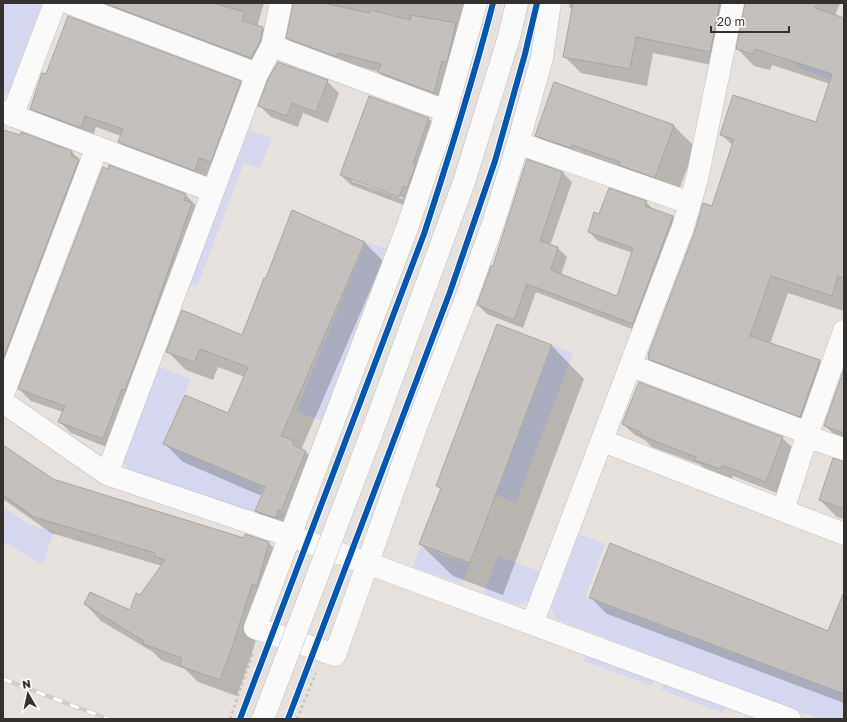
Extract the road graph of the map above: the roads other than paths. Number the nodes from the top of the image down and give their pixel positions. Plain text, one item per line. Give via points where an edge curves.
1 (55, 3) edge
2 (69, 3) edge
3 (281, 3) edge
4 (476, 3) edge
5 (517, 3) edge
6 (550, 3) edge
7 (733, 3) edge
8 (272, 46) junction
9 (257, 74) junction
10 (446, 111) junction
11 (8, 114) edge
12 (518, 143) junction
13 (97, 147) junction
14 (213, 191) junction
15 (690, 203) junction
16 (844, 331) edge
17 (632, 366) junction
18 (3, 394) edge
19 (3, 402) edge
20 (808, 435) junction
21 (603, 441) junction
22 (844, 449) edge
23 (107, 474) junction
24 (783, 510) junction
25 (844, 534) edge
26 (290, 536) junction
27 (367, 563) junction
28 (532, 624) junction
29 (264, 719) edge
30 (790, 719) edge

1 - 11 street
2 - 9 street
3 - 8 street
4 - 10 street
5 - 29 street, bridge via 464,182
6 - 12 street via 542,58
7 - 15 street
8 - 9 street
8 - 10 street
9 - 14 street
10 - 26 street via 407,228
11 - 13 street
12 - 15 street
12 - 27 street via 494,221
13 - 14 street
13 - 18 street
14 - 23 street
15 - 17 street
16 - 20 street
17 - 20 street
17 - 21 street
19 - 23 street
20 - 22 street
20 - 24 street
21 - 24 street
21 - 28 street
23 - 26 street
24 - 25 street
26 - 27 street
26 - 27 street via 255,628 335,655
27 - 28 street
28 - 30 street

